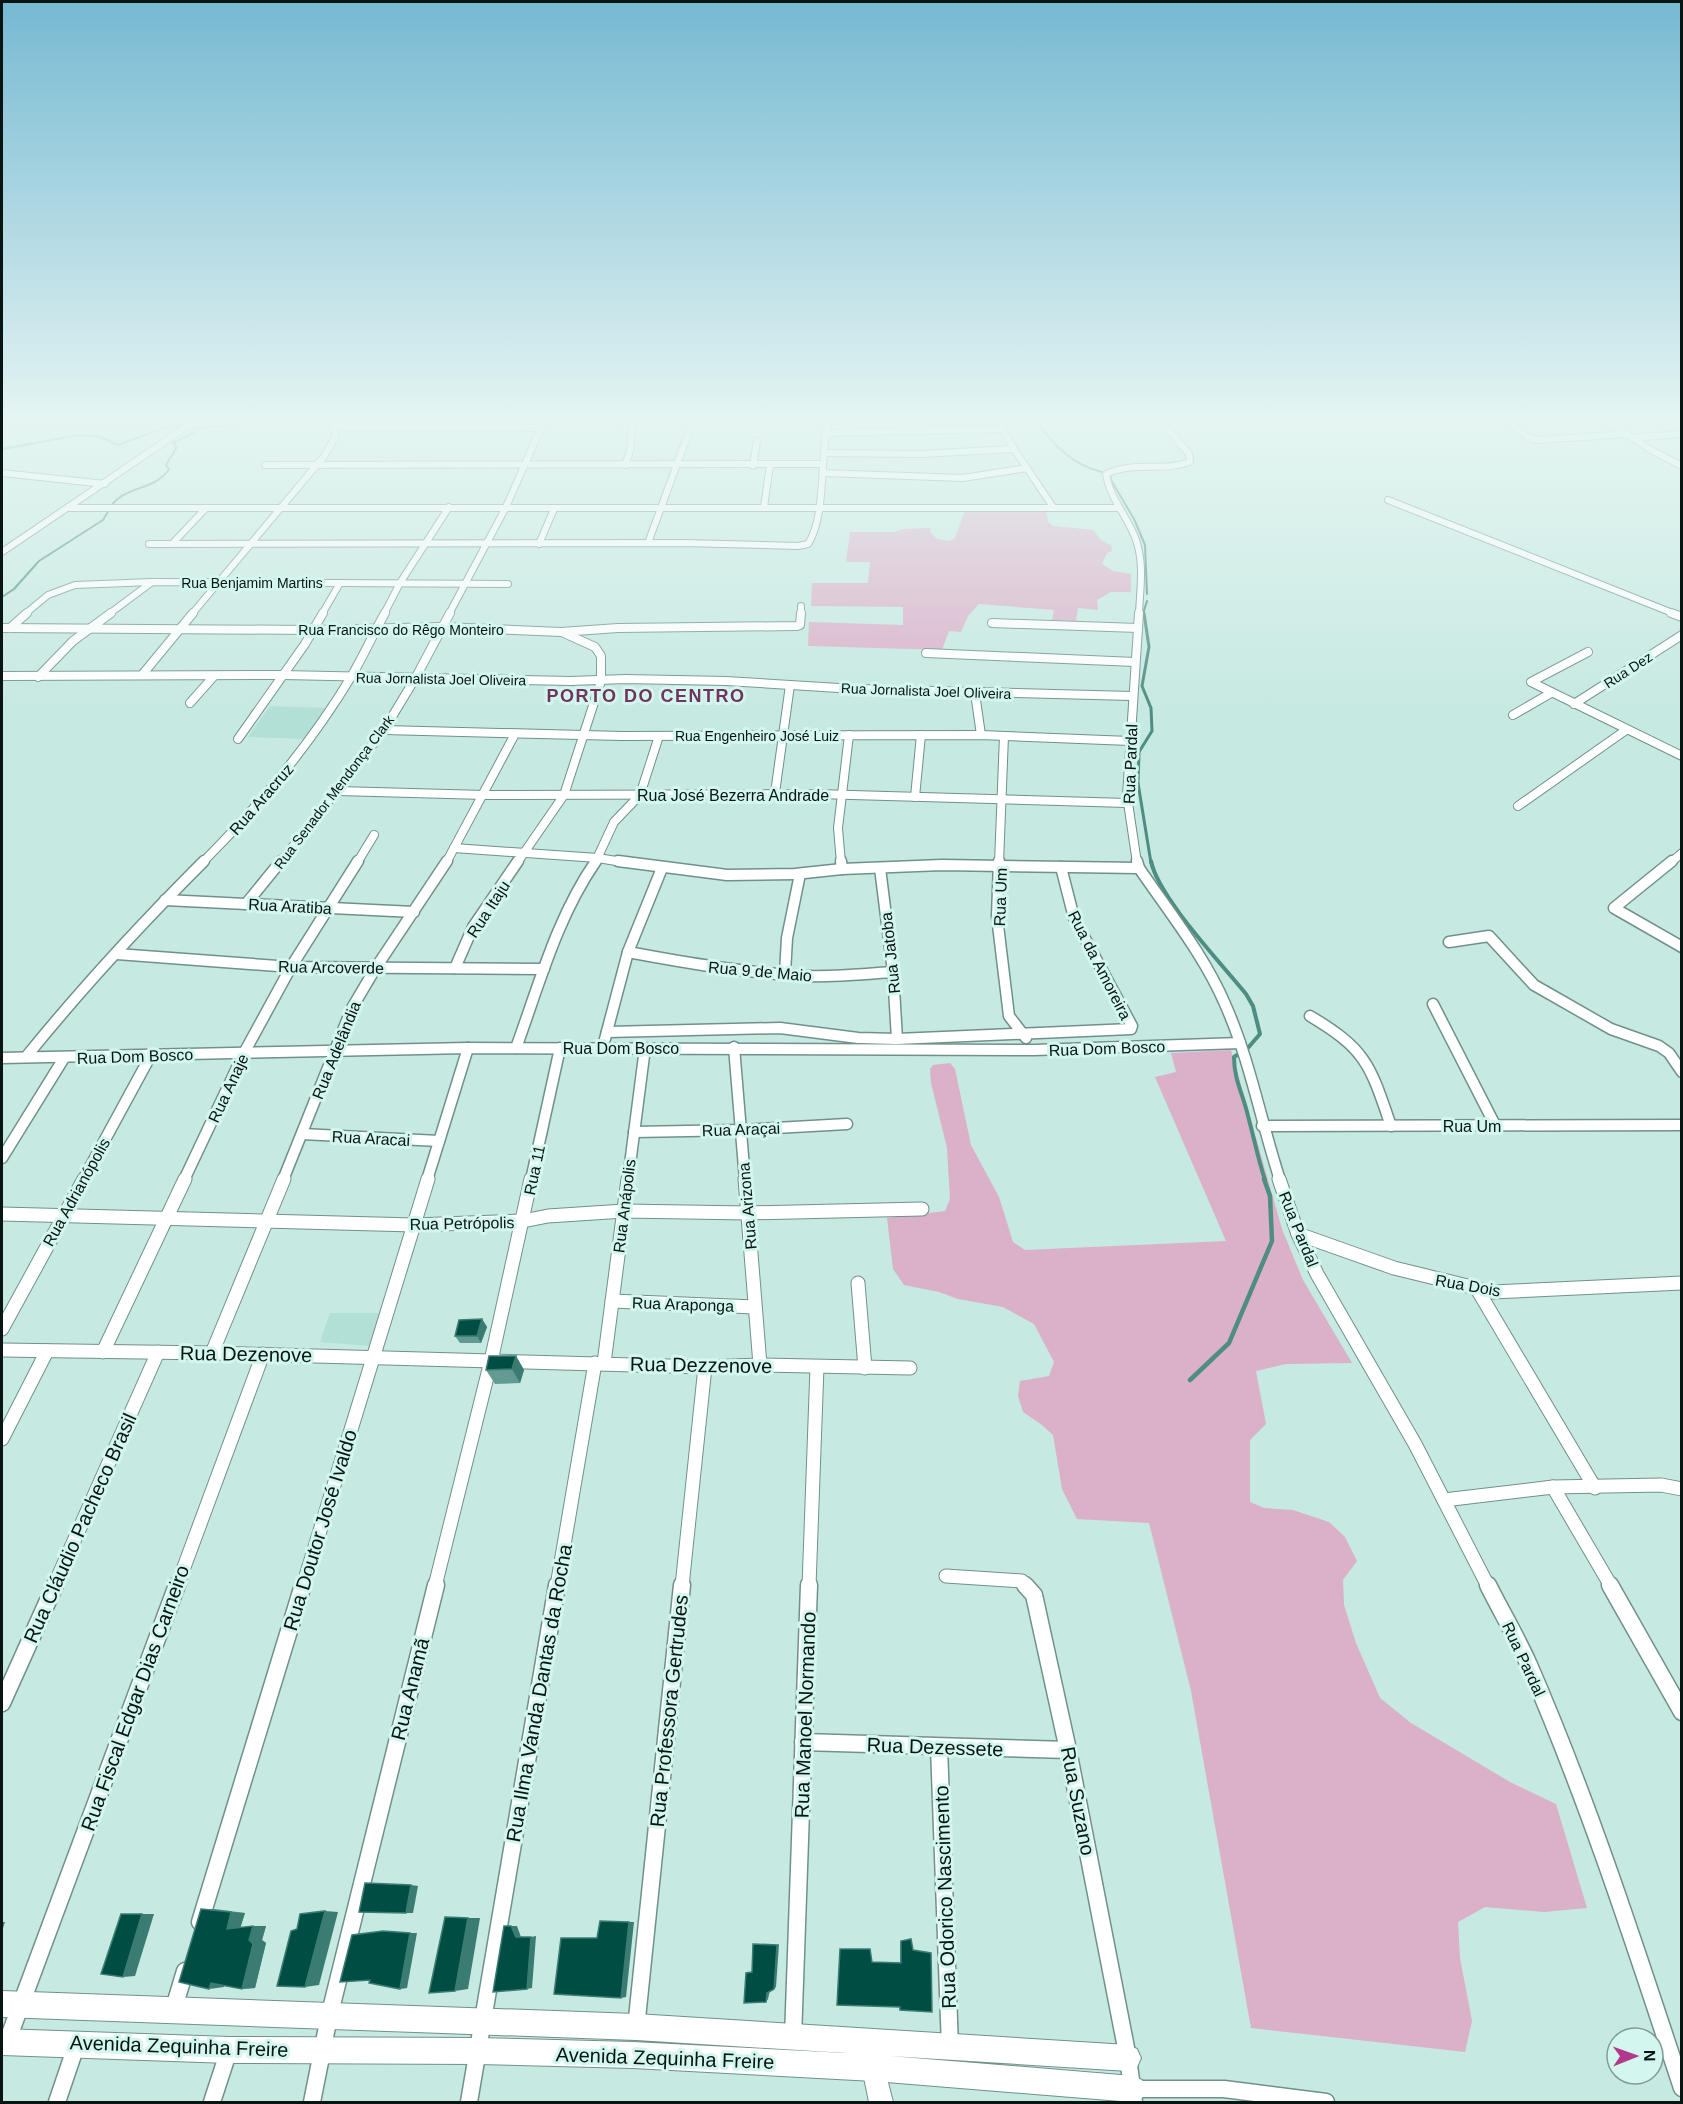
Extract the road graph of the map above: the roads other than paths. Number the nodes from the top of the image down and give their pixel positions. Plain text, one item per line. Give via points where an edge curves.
1 (56, 517) edge
2 (197, 517) edge
3 (272, 517) edge
4 (442, 517) edge
5 (500, 517) edge
6 (550, 517) edge
7 (657, 517) edge
8 (816, 517) edge
9 (1124, 517) edge
10 (1431, 517) edge
11 (173, 543) junction
12 (250, 543) junction
13 (648, 543) junction
14 (149, 544) dead end
15 (425, 544) junction
16 (539, 544) junction
17 (485, 545) junction
18 (2, 552) edge
19 (152, 582) junction
20 (216, 583) junction
21 (340, 583) junction
22 (400, 583) junction
23 (465, 584) junction
24 (508, 584) dead end
25 (801, 606) dead end
26 (1682, 617) edge
27 (992, 623) dead end
28 (92, 627) junction
29 (375, 627) junction
30 (442, 627) junction
31 (6, 628) edge
32 (1138, 628) junction
33 (180, 629) junction
34 (313, 630) junction
35 (561, 632) junction
36 (1682, 635) edge
37 (1588, 652) dead end
38 (926, 653) dead end
39 (1135, 663) junction
40 (142, 675) junction
41 (283, 675) junction
42 (2, 676) edge
43 (214, 676) junction
44 (38, 677) junction
45 (351, 677) junction
46 (416, 677) junction
47 (601, 681) junction
48 (790, 686) junction
49 (975, 693) junction
50 (1551, 693) junction
51 (1132, 696) junction
52 (190, 703) dead end
53 (1574, 704) junction
54 (1513, 715) dead end
55 (384, 730) junction
56 (1626, 730) junction
57 (515, 734) junction
58 (584, 735) junction
59 (849, 735) junction
60 (921, 735) junction
61 (981, 735) junction
62 (659, 736) junction
63 (1004, 736) junction
64 (782, 737) junction
65 (238, 739) dead end
66 (1130, 741) junction
67 (1682, 756) edge
68 (338, 791) junction
69 (775, 793) junction
70 (485, 795) junction
71 (564, 795) junction
72 (640, 795) junction
73 (843, 795) junction
74 (915, 797) junction
75 (1003, 800) junction
76 (1127, 803) junction
77 (1518, 806) dead end
78 (374, 835) dead end
79 (454, 848) junction
80 (525, 853) junction
81 (1682, 854) edge
82 (598, 858) junction
83 (1001, 864) junction
84 (1061, 867) junction
85 (662, 868) junction
86 (880, 868) junction
87 (1139, 868) junction
88 (842, 869) junction
89 (800, 874) junction
90 (165, 900) junction
91 (246, 904) junction
92 (328, 908) junction
93 (414, 912) junction
94 (1449, 942) dead end
95 (1682, 947) edge
96 (628, 952) junction
97 (117, 954) junction
98 (291, 967) junction
99 (375, 967) junction
100 (455, 968) junction
101 (544, 969) junction
102 (893, 972) junction
103 (785, 973) junction
104 (1433, 1004) dead end
105 (1310, 1016) dead end
106 (780, 1028) junction
107 (607, 1032) junction
108 (1025, 1035) junction
109 (897, 1039) junction
110 (1240, 1044) junction
111 (603, 1047) junction
112 (734, 1047) junction
113 (468, 1048) junction
114 (516, 1048) junction
115 (560, 1048) junction
116 (645, 1048) junction
117 (780, 1048) junction
118 (1034, 1050) junction
119 (336, 1051) junction
120 (244, 1053) junction
121 (151, 1055) junction
122 (26, 1057) junction
123 (2, 1058) edge
124 (64, 1058) junction
125 (1682, 1072) edge
126 (847, 1124) dead end
127 (1494, 1125) junction
128 (1682, 1125) edge
129 (1262, 1126) junction
130 (1391, 1126) junction
131 (741, 1130) junction
132 (634, 1132) junction
133 (302, 1134) junction
134 (440, 1141) junction
135 (2, 1158) edge
136 (922, 1209) dead end
137 (624, 1211) junction
138 (747, 1213) junction
139 (2, 1214) edge
140 (63, 1216) junction
141 (167, 1218) junction
142 (266, 1221) junction
143 (523, 1221) junction
144 (414, 1225) junction
145 (1298, 1234) junction
146 (858, 1283) dead end
147 (1682, 1283) edge
148 (1477, 1289) junction
149 (612, 1301) junction
150 (755, 1307) junction
151 (2, 1329) edge
152 (2, 1350) edge
153 (47, 1351) junction
154 (103, 1352) junction
155 (158, 1352) junction
156 (212, 1353) junction
157 (263, 1354) junction
158 (373, 1357) junction
159 (491, 1361) junction
160 (599, 1363) junction
161 (760, 1365) junction
162 (705, 1367) junction
163 (817, 1367) junction
164 (865, 1368) junction
165 (910, 1368) dead end
166 (2, 1439) edge
167 (1552, 1486) junction
168 (1594, 1488) junction
169 (1681, 1489) edge
170 (1444, 1500) junction
171 (946, 1576) dead end
172 (2, 1703) edge
173 (1682, 1712) edge
174 (802, 1742) junction
175 (939, 1747) junction
176 (1068, 1750) junction
177 (198, 1930) edge
178 (191, 1953) edge
179 (11, 2004) edge
180 (173, 2011) junction
181 (329, 2017) junction
182 (483, 2023) junction
183 (636, 2027) junction
184 (793, 2036) junction
185 (868, 2040) junction
186 (4, 2042) edge
187 (76, 2043) junction
188 (950, 2047) junction
189 (229, 2050) junction
190 (323, 2050) junction
191 (478, 2051) junction
192 (633, 2055) junction
193 (1128, 2058) junction
194 (794, 2063) junction
195 (874, 2068) junction
196 (1682, 2088) edge
197 (1133, 2096) edge
198 (57, 2103) edge
199 (212, 2103) edge
200 (312, 2103) edge
201 (469, 2103) edge
202 (881, 2103) edge
203 (1326, 2103) edge

1 - 18 street
2 - 11 street
3 - 12 street
4 - 15 street, Rua Aracruz
5 - 17 street, Rua Senador Mendonça Clark
6 - 16 street
7 - 13 street
8 - 13 street via 808,544 783,547
9 - 32 street, Rua Pardal via 1137,541 1142,566
10 - 26 street
11 - 12 street
11 - 14 street
12 - 15 street
12 - 20 street
13 - 16 street
15 - 17 street
15 - 22 street, Rua Aracruz
16 - 17 street
17 - 23 street, Rua Senador Mendonça Clark
19 - 20 street, Rua Benjamim Martins
19 - 28 street
19 - 31 street, Rua Benjamim Martins via 63,586
20 - 21 street, Rua Benjamim Martins
20 - 33 street
21 - 22 street, Rua Benjamim Martins
21 - 34 street
22 - 23 street, Rua Benjamim Martins
22 - 29 street, Rua Aracruz
23 - 24 street, Rua Benjamim Martins
23 - 30 street, Rua Senador Mendonça Clark
25 - 35 street, Rua Francisco do Rêgo Monteiro via 800,626
27 - 32 street
28 - 31 street, Rua Francisco do Rêgo Monteiro
28 - 33 street, Rua Francisco do Rêgo Monteiro
28 - 44 street
29 - 30 street, Rua Francisco do Rêgo Monteiro
29 - 34 street, Rua Francisco do Rêgo Monteiro
29 - 45 street, Rua Aracruz
30 - 35 street, Rua Francisco do Rêgo Monteiro
30 - 46 street, Rua Senador Mendonça Clark
32 - 39 street, Rua Pardal
33 - 34 street, Rua Francisco do Rêgo Monteiro
33 - 40 street
34 - 41 street
35 - 47 street via 596,646 601,656
36 - 53 street, Rua Dez
37 - 50 street via 1531,682
38 - 39 street
39 - 51 street, Rua Pardal
40 - 43 street, Rua Jornalista Joel Oliveira
40 - 44 street, Rua Jornalista Joel Oliveira
41 - 43 street, Rua Jornalista Joel Oliveira
41 - 45 street, Rua Jornalista Joel Oliveira
41 - 65 street
42 - 44 street, Rua Jornalista Joel Oliveira
43 - 52 street
45 - 46 street, Rua Jornalista Joel Oliveira
45 - 90 street, Rua Aracruz via 266,795
46 - 47 street, Rua Jornalista Joel Oliveira
46 - 55 street, Rua Senador Mendonça Clark
47 - 48 street, Rua Jornalista Joel Oliveira via 726,681
47 - 58 street
48 - 49 street, Rua Jornalista Joel Oliveira
48 - 64 street
49 - 51 street, Rua Jornalista Joel Oliveira
49 - 61 street
50 - 53 street
50 - 54 street
51 - 66 street, Rua Pardal
53 - 56 street
55 - 57 street, Rua Engenheiro José Luiz
55 - 68 street, Rua Senador Mendonça Clark
56 - 67 street
56 - 77 street
57 - 58 street, Rua Engenheiro José Luiz
57 - 70 street, Rua Adelândia
58 - 62 street, Rua Engenheiro José Luiz
58 - 71 street
59 - 60 street, Rua Engenheiro José Luiz
59 - 64 street, Rua Engenheiro José Luiz
59 - 73 street
60 - 61 street, Rua Engenheiro José Luiz
60 - 74 street
61 - 63 street, Rua Engenheiro José Luiz
62 - 64 street, Rua Engenheiro José Luiz
62 - 72 street
63 - 66 street, Rua Engenheiro José Luiz
63 - 75 street, Rua Um
64 - 69 street
66 - 76 street, Rua Pardal
68 - 70 street, Rua José Bezerra Andrade
68 - 91 street, Rua Senador Mendonça Clark
69 - 72 street, Rua José Bezerra Andrade
69 - 73 street, Rua José Bezerra Andrade
70 - 71 street, Rua José Bezerra Andrade
70 - 79 street, Rua Adelândia
71 - 72 street, Rua José Bezerra Andrade
71 - 80 street
72 - 82 street via 614,822
73 - 74 street, Rua José Bezerra Andrade
73 - 88 street via 838,828
74 - 75 street, Rua José Bezerra Andrade
75 - 76 street, Rua José Bezerra Andrade
75 - 83 street, Rua Um
76 - 87 street, Rua Pardal
78 - 92 street, Rua Anaje
79 - 80 street
79 - 93 street, Rua Adelândia
80 - 82 street
80 - 100 street, Rua Itaju via 473,927
81 - 95 street via 1614,908
82 - 85 street
82 - 101 street via 560,925
83 - 84 street
83 - 86 street
83 - 108 street, Rua Um via 997,917 1006,998 1009,1016
84 - 87 street
84 - 108 street, Rua da Amoreira via 1074,918 1132,1029
85 - 89 street via 727,875
85 - 96 street
86 - 88 street
86 - 102 street, Rua Jatoba
87 - 110 street, Rua Pardal via 1215,982
88 - 89 street
89 - 103 street via 787,938
90 - 91 street, Rua Aratiba
90 - 97 street, Rua Aracruz
91 - 92 street, Rua Aratiba
92 - 93 street, Rua Aratiba
92 - 98 street, Rua Anaje
93 - 99 street, Rua Adelândia
94 - 125 street via 1489,936 1534,985 1611,1029 1669,1053
96 - 103 street, Rua 9 de Maio via 674,962
96 - 107 street
97 - 98 street, Rua Arcoverde
97 - 122 street, Rua Aracruz
98 - 99 street, Rua Arcoverde
98 - 120 street, Rua Anaje
99 - 100 street, Rua Arcoverde
99 - 119 street, Rua Adelândia via 342,1029
100 - 101 street, Rua Arcoverde
101 - 114 street
102 - 103 street, Rua 9 de Maio via 837,976
102 - 109 street, Rua Jatoba
104 - 127 street
105 - 130 street via 1342,1036 1362,1056
106 - 107 street
106 - 109 street
106 - 117 street
107 - 111 street
108 - 109 street
108 - 118 street, Rua Um
110 - 118 street, Rua Dom Bosco
110 - 129 street, Rua Pardal
111 - 115 street, Rua Dom Bosco
111 - 116 street, Rua Dom Bosco
112 - 116 street, Rua Dom Bosco
112 - 117 street, Rua Dom Bosco
112 - 131 street, Rua Arizona
113 - 114 street, Rua Dom Bosco
113 - 119 street, Rua Dom Bosco
113 - 134 street, Rua Doutor José Ivaldo
114 - 115 street, Rua Dom Bosco
115 - 143 street, Rua 11
116 - 132 street, Rua Anápolis
117 - 118 street, Rua Dom Bosco
119 - 120 street, Rua Dom Bosco
119 - 133 street, Rua Adelândia
120 - 121 street, Rua Dom Bosco
120 - 141 street, Rua Anaje
121 - 124 street, Rua Dom Bosco
121 - 140 street, Rua Adrianópolis
122 - 123 street, Rua Dom Bosco
122 - 124 street, Rua Dom Bosco
124 - 135 street
126 - 131 street, Rua Araçai
127 - 128 street, Rua Um
127 - 130 street, Rua Um
129 - 130 street, Rua Um
129 - 145 street, Rua Pardal
131 - 132 street, Rua Araçai
131 - 138 street, Rua Arizona
132 - 137 street, Rua Anápolis
133 - 134 street, Rua Aracai
133 - 142 street, Rua Adelândia
134 - 144 street, Rua Doutor José Ivaldo
136 - 138 street, Rua Petrópolis
137 - 138 street, Rua Petrópolis
137 - 143 street, Rua Petrópolis
137 - 149 street, Rua Anápolis
138 - 150 street, Rua Arizona
139 - 140 street, Rua Petrópolis
140 - 141 street, Rua Petrópolis
140 - 151 street, Rua Adrianópolis
141 - 142 street, Rua Petrópolis
141 - 154 street, Rua Anaje
142 - 144 street, Rua Petrópolis
142 - 156 street, Rua Adelândia
143 - 144 street, Rua Petrópolis
143 - 159 street, Rua 11
144 - 158 street, Rua Doutor José Ivaldo
145 - 148 street, Rua Dois via 1383,1266
145 - 170 street, Rua Pardal
146 - 164 street
147 - 148 street, Rua Dois via 1513,1293
148 - 168 street
149 - 150 street, Rua Araponga
149 - 160 street, Rua Anápolis
150 - 161 street, Rua Arizona
152 - 153 street, Rua Dezenove
153 - 154 street, Rua Dezenove
153 - 166 street
154 - 155 street, Rua Dezenove
155 - 156 street, Rua Dezenove
155 - 172 street, Rua Cláudio Pacheco Brasil
156 - 157 street, Rua Dezenove
157 - 158 street, Rua Dezenove
157 - 179 street, Rua Fiscal Edgar Dias Carneiro
158 - 159 street, Rua Dezenove
158 - 177 street, Rua Doutor José Ivaldo
159 - 160 street, Rua Dezzenove
159 - 181 street, Rua Anamã
160 - 162 street, Rua Dezzenove
160 - 182 street, Rua Ilma Vanda Dantas da Rocha
161 - 162 street, Rua Dezzenove
161 - 163 street, Rua Dezzenove
162 - 183 street, Rua Professora Gertrudes
163 - 164 street, Rua Dezzenove
163 - 174 street, Rua Manoel Normando
164 - 165 street, Rua Dezzenove
167 - 168 street
167 - 170 street
167 - 173 street
168 - 169 street via 1661,1485
170 - 196 street, Rua Pardal via 1528,1663 1566,1754 1618,1893
171 - 176 street, Rua Suzano via 1022,1581 1034,1595
174 - 175 street, Rua Dezessete
174 - 184 street, Rua Manoel Normando
175 - 176 street, Rua Dezessete
175 - 188 street, Rua Odorico Nascimento
176 - 193 street, Rua Suzano
178 - 180 street
179 - 180 main road, Avenida Zequinha Freire
179 - 186 street, Rua Fiscal Edgar Dias Carneiro
180 - 181 main road, Avenida Zequinha Freire
181 - 182 main road, Avenida Zequinha Freire
181 - 190 street, Rua Anamã
182 - 183 main road, Avenida Zequinha Freire
182 - 191 street, Rua Ilma Vanda Dantas da Rocha
183 - 184 main road, Avenida Zequinha Freire
183 - 192 street, Rua Professora Gertrudes
184 - 185 main road, Avenida Zequinha Freire
184 - 194 street, Rua Manoel Normando
185 - 188 main road, Avenida Zequinha Freire
185 - 195 street
186 - 187 main road, Avenida Zequinha Freire
187 - 189 main road, Avenida Zequinha Freire
187 - 198 street
188 - 193 main road, Avenida Zequinha Freire
189 - 190 main road, Avenida Zequinha Freire
189 - 199 street
190 - 191 main road, Avenida Zequinha Freire
190 - 200 street, Rua Anamã
191 - 192 main road, Avenida Zequinha Freire
191 - 201 street, Rua Ilma Vanda Dantas da Rocha
192 - 194 main road, Avenida Zequinha Freire
193 - 197 street, Rua Suzano
194 - 195 main road, Avenida Zequinha Freire
195 - 197 main road, Avenida Zequinha Freire
195 - 202 street
197 - 203 street, Avenida Zequinha Freire via 1224,2089

